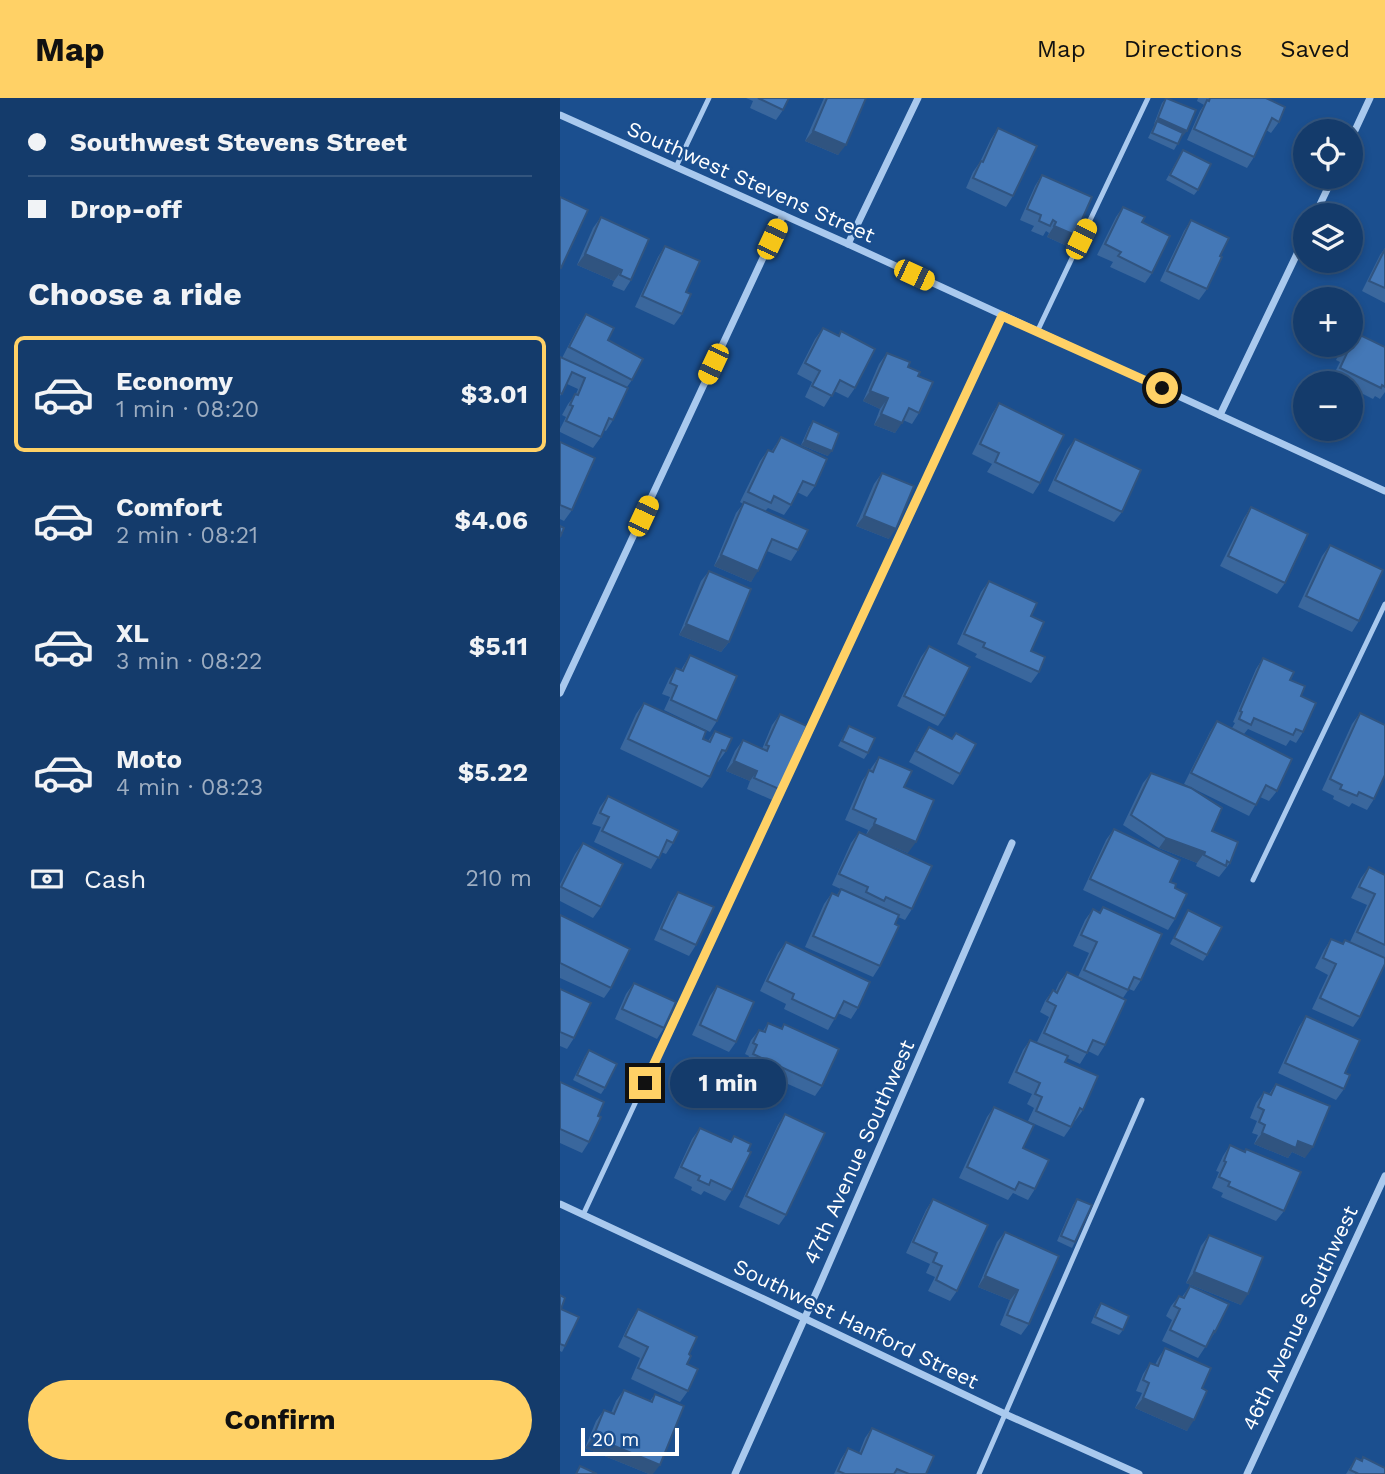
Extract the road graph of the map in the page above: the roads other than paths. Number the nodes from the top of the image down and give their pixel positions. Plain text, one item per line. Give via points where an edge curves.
1 (709, 98) edge
2 (918, 98) edge
3 (1148, 98) edge
4 (1370, 98) edge
5 (560, 115) edge
6 (1360, 119) edge
7 (676, 167) junction
8 (783, 215) junction
9 (848, 244) junction
10 (1293, 262) edge
11 (1002, 316) junction
12 (1037, 332) junction
13 (1220, 415) junction
14 (1385, 491) edge
15 (1385, 604) edge
16 (560, 693) edge
17 (1013, 843) dead end
18 (1253, 880) dead end
19 (1142, 1100) dead end
20 (1385, 1176) edge
21 (560, 1204) edge
22 (583, 1215) junction
23 (805, 1318) junction
24 (1005, 1415) junction
25 (735, 1474) edge
26 (979, 1474) edge
27 (1139, 1474) edge
28 (1247, 1474) edge

1 - 7 lane
2 - 9 street
3 - 12 lane
4 - 6 street
5 - 7 street, Southwest Stevens Street
7 - 8 street, Southwest Stevens Street
8 - 9 street, Southwest Stevens Street
8 - 16 street
9 - 11 street, Southwest Stevens Street
10 - 13 street
11 - 12 street, Southwest Stevens Street
11 - 22 lane
12 - 13 street, Southwest Stevens Street
13 - 14 street, Southwest Stevens Street
15 - 18 lane
17 - 23 street, 47th Avenue Southwest
19 - 24 lane
20 - 28 street, 46th Avenue Southwest
21 - 22 street, Southwest Hanford Street
22 - 23 street, Southwest Hanford Street
23 - 24 street, Southwest Hanford Street
23 - 25 street, 47th Avenue Southwest
24 - 26 lane
24 - 27 street, Southwest Hanford Street

